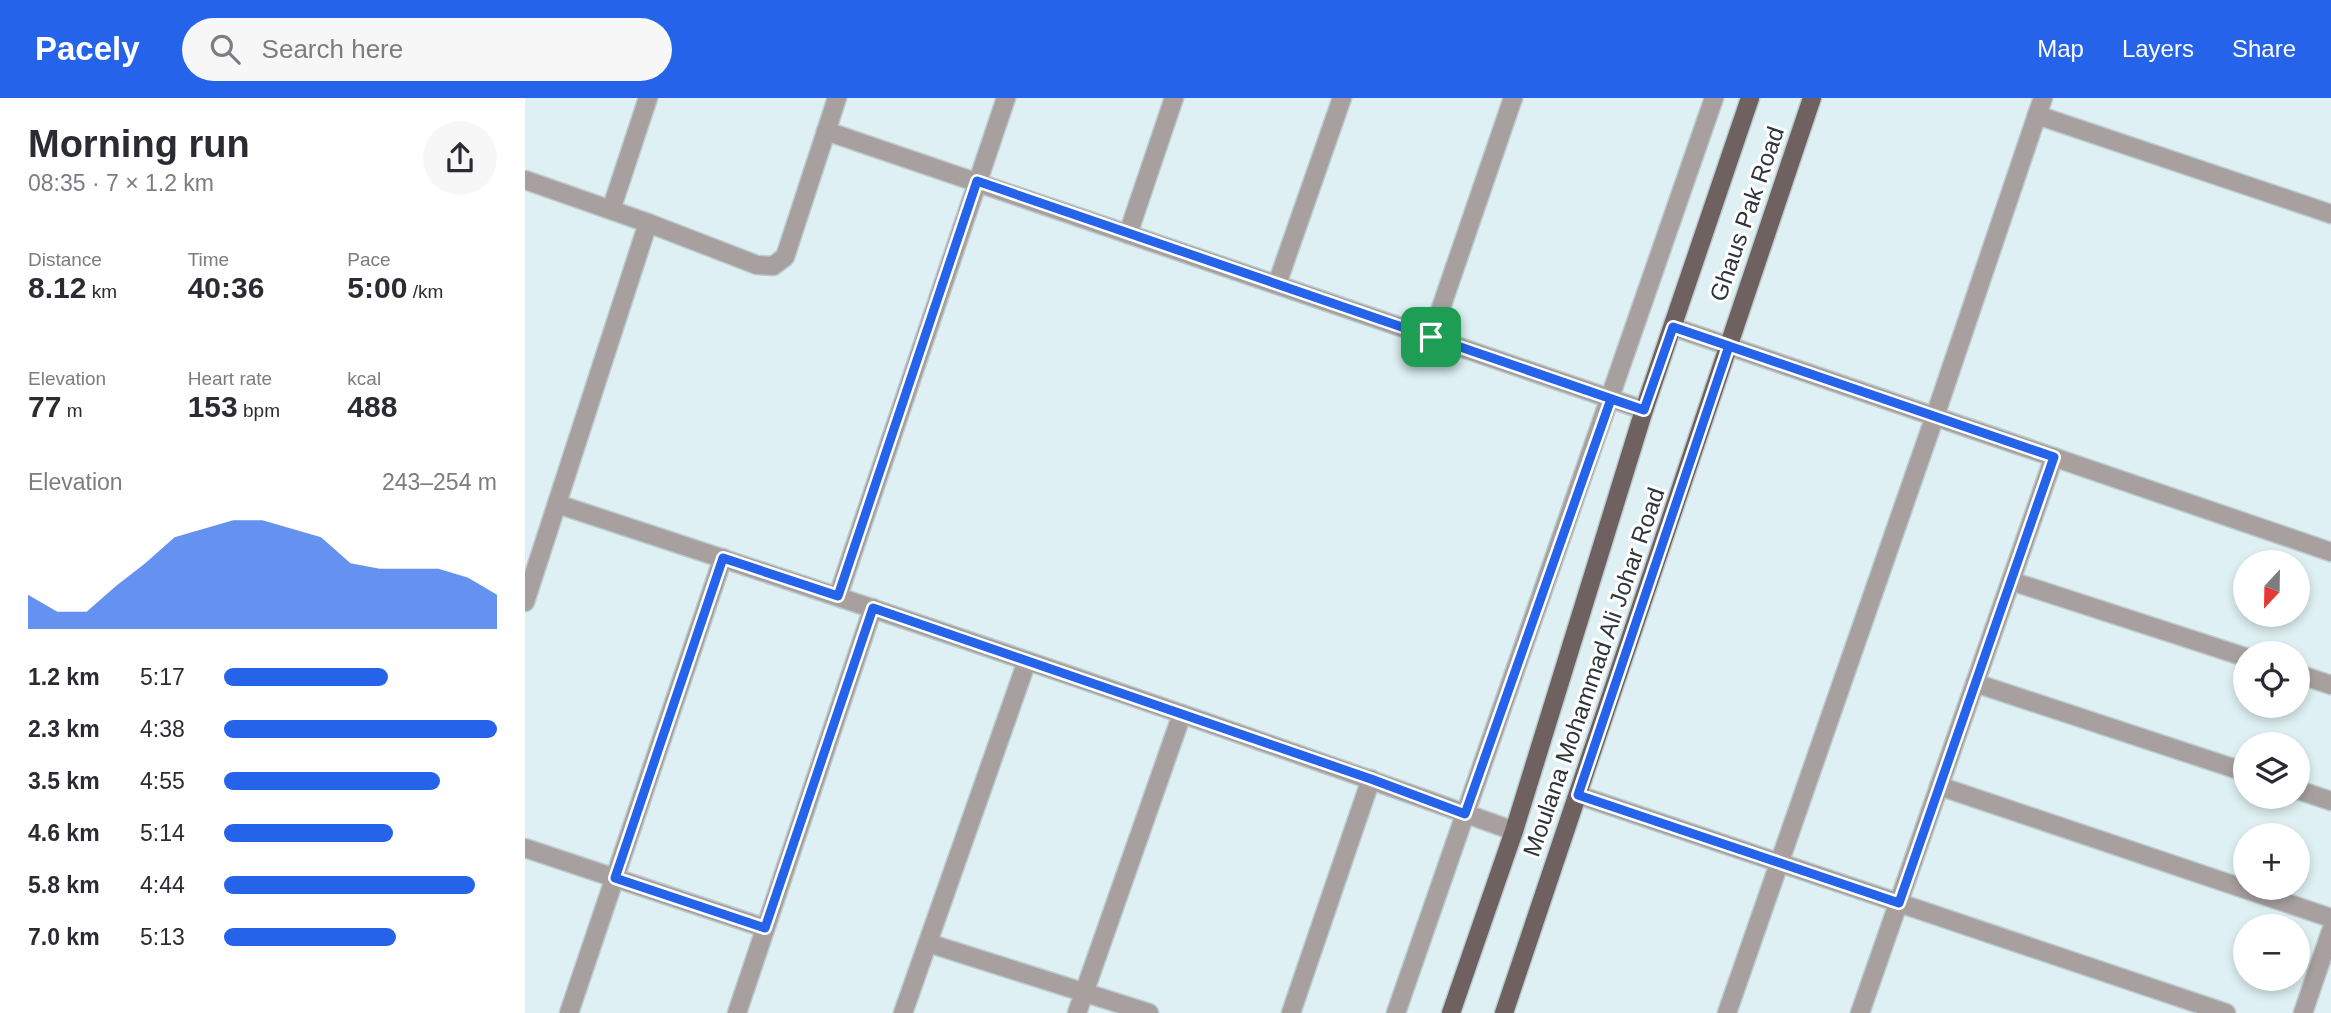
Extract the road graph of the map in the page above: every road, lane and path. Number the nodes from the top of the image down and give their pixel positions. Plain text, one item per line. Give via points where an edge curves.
1 (648, 98) edge
2 (837, 98) edge
3 (1006, 98) edge
4 (1174, 98) edge
5 (1342, 98) edge
6 (1513, 98) edge
7 (1714, 98) edge
8 (1750, 98) edge
9 (1812, 98) edge
10 (2040, 107) edge
11 (827, 131) junction
12 (525, 180) edge
13 (977, 181) junction
14 (611, 210) junction
15 (2331, 214) edge
16 (648, 223) junction
17 (1128, 234) junction
18 (1277, 284) junction
19 (1673, 327) junction
20 (1431, 337) junction
21 (1729, 346) junction
22 (1611, 399) junction
23 (1644, 410) junction
24 (1935, 416) junction
25 (2054, 457) junction
26 (557, 504) junction
27 (2331, 552) edge
28 (723, 558) junction
29 (531, 566) edge
30 (2011, 581) junction
31 (838, 596) junction
32 (525, 602) edge
33 (873, 608) junction
34 (2233, 653) edge
35 (1027, 661) junction
36 (2310, 678) edge
37 (1975, 683) junction
38 (2331, 685) edge
39 (1182, 714) junction
40 (2233, 768) edge
41 (1371, 779) junction
42 (1939, 786) junction
43 (2310, 794) edge
44 (1578, 795) junction
45 (2331, 801) edge
46 (1465, 814) junction
47 (1514, 831) junction
48 (525, 848) edge
49 (1780, 862) junction
50 (615, 878) junction
51 (1899, 903) junction
52 (2331, 918) edge
53 (765, 928) junction
54 (2331, 931) edge
55 (928, 943) junction
56 (1084, 993) junction
57 (569, 1013) edge
58 (737, 1013) edge
59 (904, 1013) edge
60 (1077, 1013) edge
61 (1149, 1013) edge
62 (1291, 1013) edge
63 (1397, 1013) edge
64 (1451, 1013) edge
65 (1504, 1013) edge
66 (1727, 1013) edge
67 (1860, 1013) edge
68 (2226, 1013) edge
69 (2302, 1013) edge

1 - 14 street
2 - 11 street
3 - 13 street
4 - 17 street
5 - 18 street
6 - 20 street
7 - 22 street
8 - 19 main road, Moulana Mohammad Ali Johar Road
9 - 21 main road, Ghaus Pak Road
10 - 15 street
10 - 24 street
11 - 13 street
11 - 16 street via 785,257 773,266 757,265
12 - 14 street
13 - 17 street
13 - 31 street
14 - 16 street
16 - 26 street
17 - 18 street
18 - 20 street
19 - 21 street
19 - 23 main road, Moulana Mohammad Ali Johar Road
20 - 22 street
21 - 24 street
21 - 44 main road, Moulana Mohammad Ali Johar Road
22 - 23 street
22 - 46 street
23 - 47 main road, Moulana Mohammad Ali Johar Road
24 - 25 street
24 - 49 street
25 - 27 street
25 - 30 street
26 - 28 street
26 - 29 street
28 - 31 street
28 - 50 street
29 - 32 street
30 - 34 street
30 - 37 street
31 - 33 street
33 - 35 street
33 - 53 street
35 - 39 street
35 - 55 street
36 - 38 street
37 - 40 street
37 - 42 street
39 - 41 street
39 - 56 street
41 - 46 street
41 - 62 street
42 - 51 street
42 - 52 street
43 - 45 street
44 - 49 street
44 - 65 main road, Moulana Mohammad Ali Johar Road
46 - 47 street
46 - 63 street
47 - 64 main road, Moulana Mohammad Ali Johar Road
48 - 50 street
49 - 51 street
49 - 66 street
50 - 53 street
50 - 57 street
51 - 67 street
51 - 68 street
53 - 58 street
54 - 69 street
55 - 56 street
55 - 59 street
56 - 60 street
56 - 61 street

